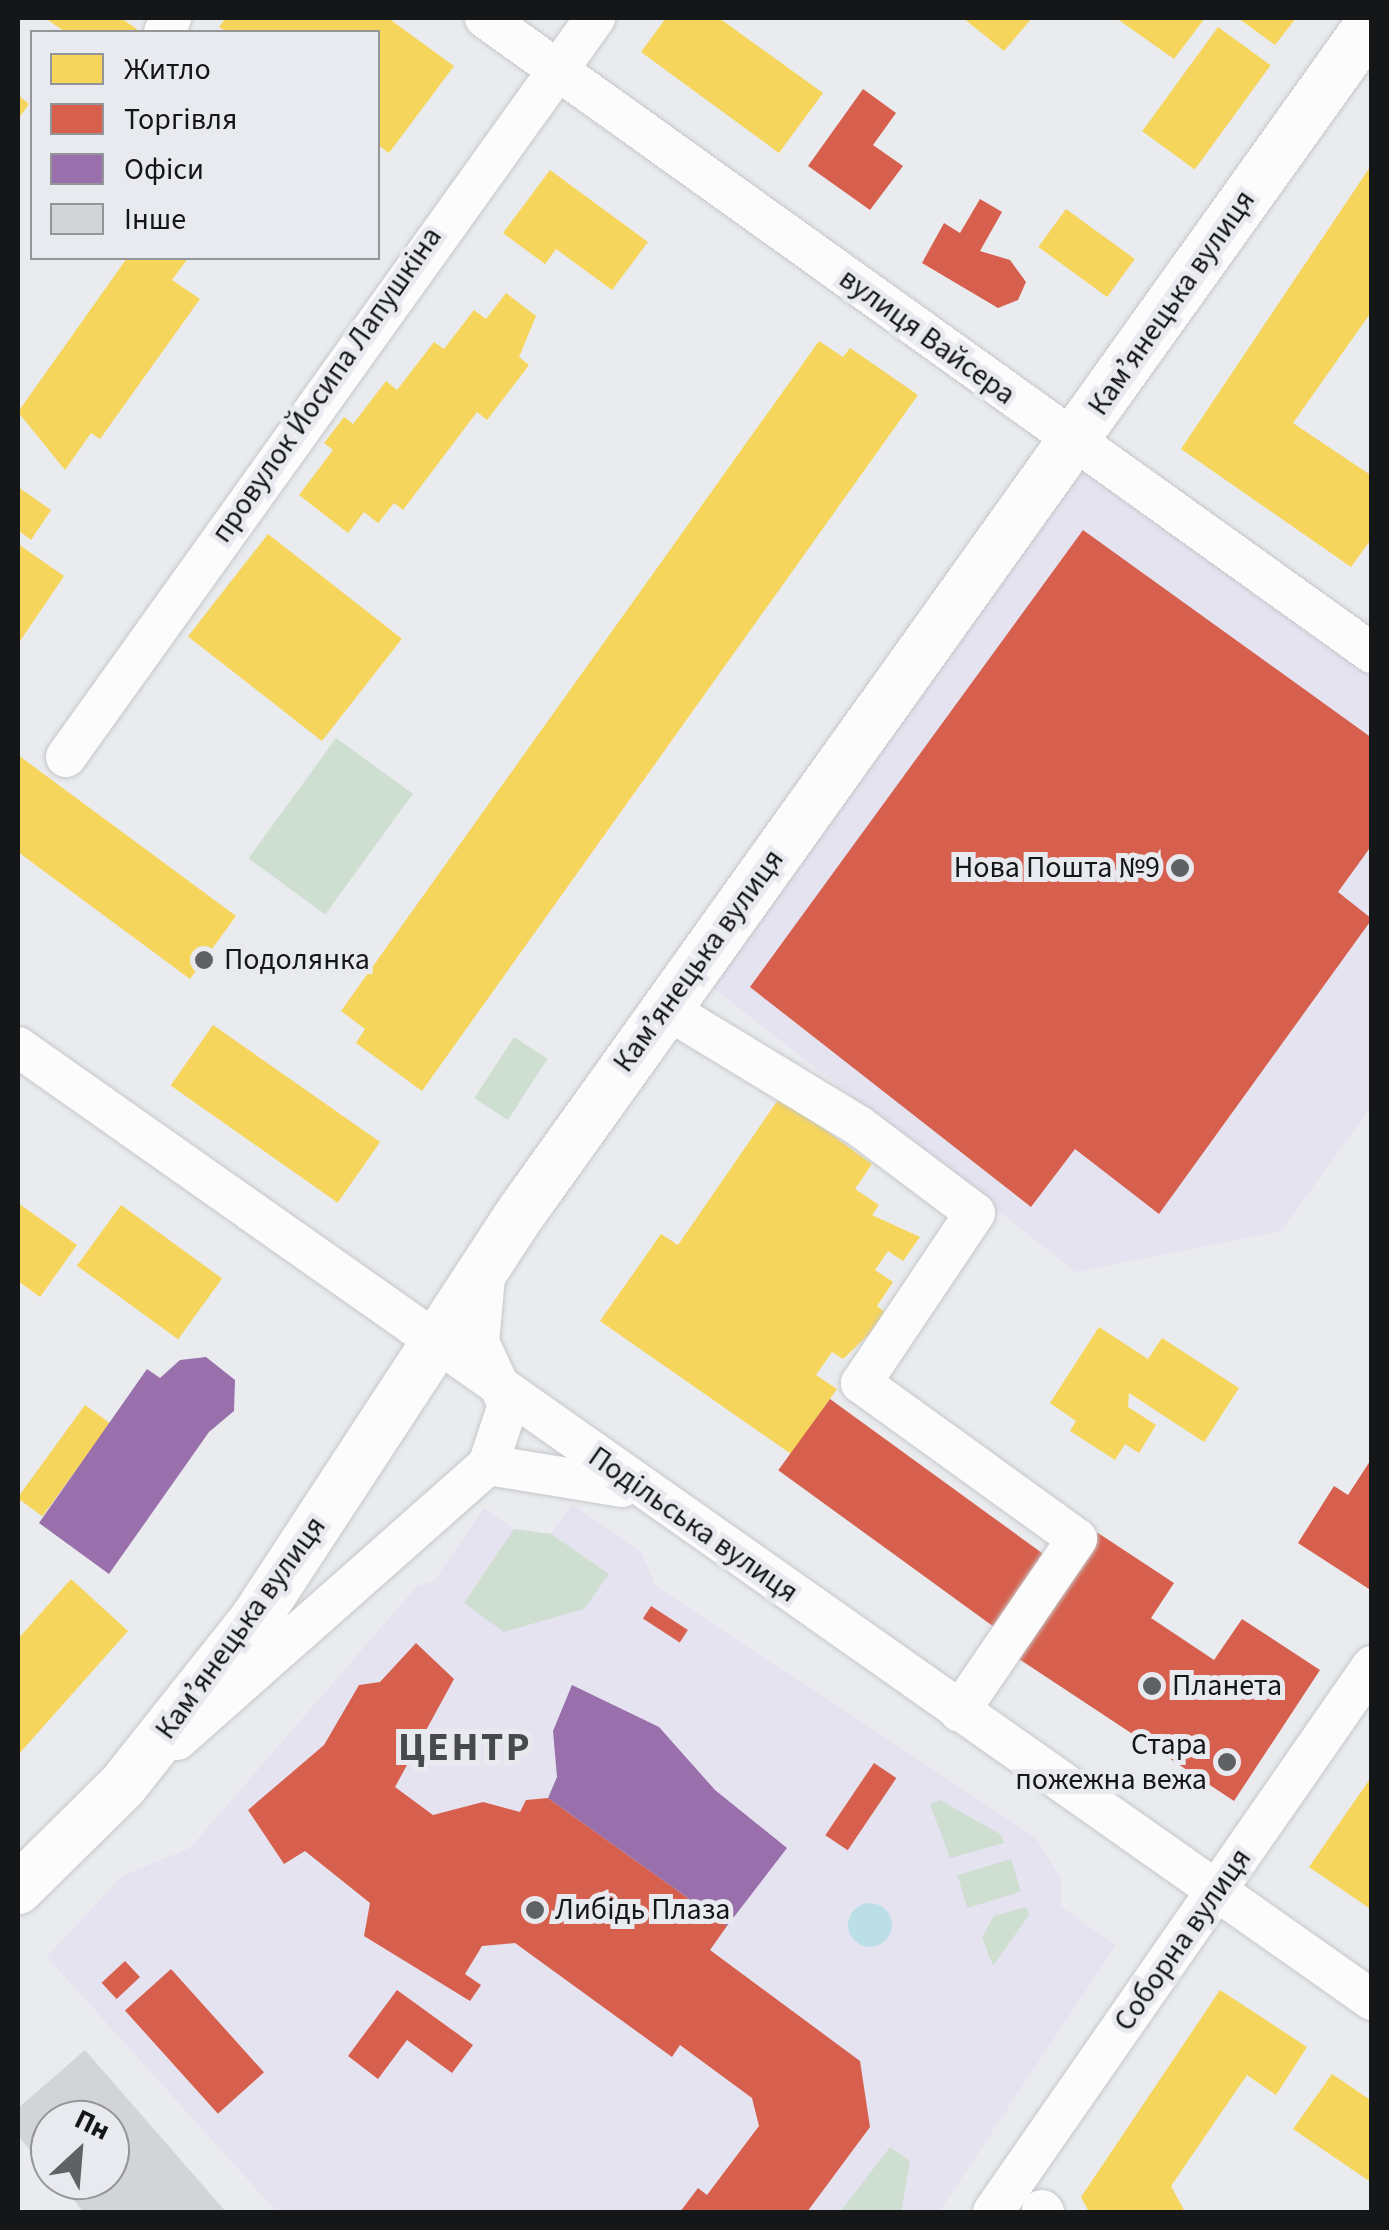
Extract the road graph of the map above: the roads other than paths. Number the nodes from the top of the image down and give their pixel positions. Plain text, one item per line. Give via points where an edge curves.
1 (485, 18) edge
2 (595, 18) edge
3 (1372, 22) edge
4 (552, 66) junction
5 (1073, 443) junction
6 (1372, 653) edge
7 (66, 757) dead end
8 (664, 1008) junction
9 (18, 1047) edge
10 (496, 1250) junction
11 (436, 1340) junction
12 (502, 1388) junction
13 (488, 1465) junction
14 (675, 1514) junction
15 (1372, 1666) edge
16 (959, 1712) junction
17 (123, 1785) junction
18 (18, 1888) edge
19 (1218, 1890) junction
20 (1372, 2000) edge
21 (993, 2212) edge

1 - 4 street, вулиця Вайсера
2 - 4 street, провулок Йосипа Лапушкіна
3 - 5 main road, Камʼянецька вулиця
4 - 5 street, вулиця Вайсера
4 - 7 street, провулок Йосипа Лапушкіна
5 - 6 street, вулиця Вайсера
5 - 8 main road, Камʼянецька вулиця
8 - 10 main road, Камʼянецька вулиця
8 - 16 street via 859,1126 975,1214 861,1383 1077,1539
9 - 11 street, Подільська вулиця
10 - 11 main road, Камʼянецька вулиця
10 - 12 street via 476,1325
11 - 12 street, Подільська вулиця
11 - 17 main road, Камʼянецька вулиця via 255,1618
12 - 13 street via 505,1430
12 - 14 street, Подільська вулиця
13 - 14 street via 596,1477
13 - 17 street via 314,1628
14 - 16 street, Подільська вулиця
15 - 19 street, Соборна вулиця
16 - 19 street, Подільська вулиця
17 - 18 main road, Камʼянецька вулиця
19 - 20 street, Подільська вулиця
19 - 21 street, Соборна вулиця

